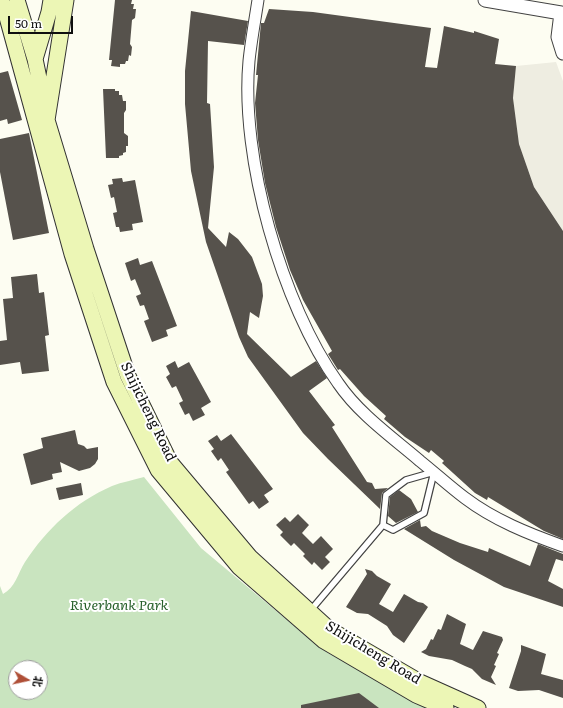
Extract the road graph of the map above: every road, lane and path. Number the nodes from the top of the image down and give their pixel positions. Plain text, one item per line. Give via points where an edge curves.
1 (1, 0) edge
2 (17, 0) edge
3 (50, 0) edge
4 (66, 0) edge
5 (258, 0) edge
6 (485, 0) edge
7 (562, 12) edge
8 (563, 54) edge
9 (35, 59) junction
10 (26, 82) junction
11 (47, 120) junction
12 (434, 472) junction
13 (383, 525) junction
14 (563, 546) edge
15 (310, 611) junction
16 (446, 708) edge
17 (478, 708) edge

1 - 10 main road, Shijicheng Road
2 - 9 main road
3 - 9 main road
4 - 11 main road, Shijicheng Road
5 - 12 street via 249,62 249,114 258,188 285,280 314,346 338,384 370,419
6 - 7 street
7 - 8 street via 558,36
9 - 10 main road
9 - 11 main road
10 - 16 main road, Shijicheng Road via 72,254 114,382 158,470 239,568 324,641 416,694
11 - 15 main road, Shijicheng Road via 128,376 170,462 250,557
12 - 13 lane via 406,480 386,496
12 - 13 lane via 424,513 393,530
12 - 14 street via 466,498 523,532
13 - 15 lane
15 - 17 main road, Shijicheng Road via 329,629 420,682

